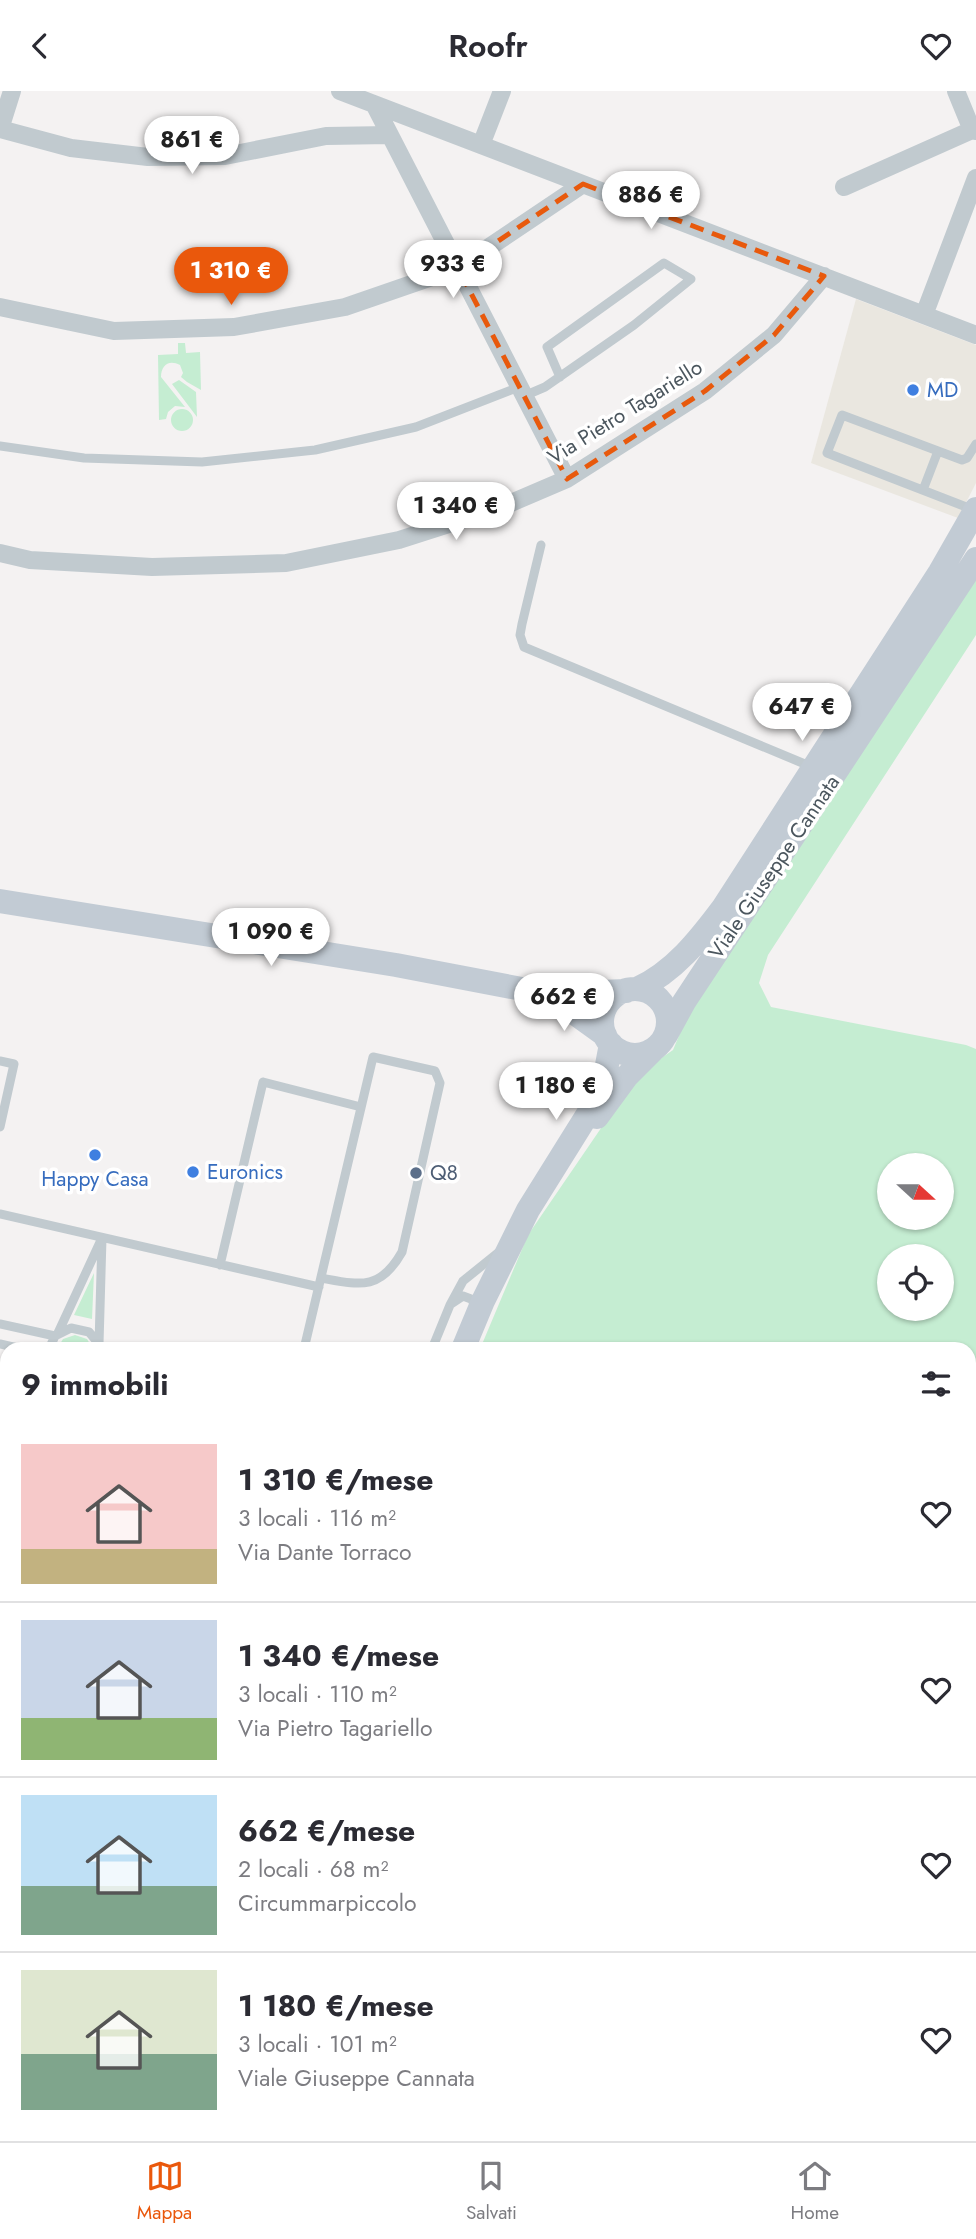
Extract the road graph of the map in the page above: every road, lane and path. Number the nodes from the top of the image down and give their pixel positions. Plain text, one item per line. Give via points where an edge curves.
1 (12, 91) edge
2 (340, 91) edge
3 (502, 91) edge
4 (956, 91) edge
5 (374, 104) junction
6 (0, 129) edge
7 (974, 131) edge
8 (390, 135) junction
9 (481, 145) junction
10 (976, 178) edge
11 (583, 184) junction
12 (844, 187) dead end
13 (458, 268) junction
14 (824, 276) junction
15 (0, 307) edge
16 (924, 315) junction
17 (976, 335) edge
18 (560, 377) junction
19 (522, 391) junction
20 (976, 444) edge
21 (0, 446) edge
22 (938, 451) junction
23 (567, 479) junction
24 (923, 490) junction
25 (976, 509) edge
26 (541, 545) dead end
27 (0, 553) edge
28 (976, 559) edge
29 (813, 768) junction
30 (0, 901) edge
31 (631, 990) junction
32 (548, 994) junction
33 (608, 1040) junction
34 (659, 1043) junction
35 (0, 1061) edge
36 (361, 1107) junction
37 (0, 1127) edge
38 (528, 1210) junction
39 (0, 1213) edge
40 (102, 1238) junction
41 (512, 1243) junction
42 (220, 1265) junction
43 (320, 1283) junction
44 (450, 1305) junction
45 (478, 1312) junction
46 (0, 1324) edge
47 (57, 1335) junction
48 (53, 1342) edge
49 (97, 1342) edge
50 (100, 1342) edge
51 (306, 1342) edge
52 (435, 1342) edge
53 (466, 1342) edge

1 - 6 street
2 - 5 street
3 - 9 street
4 - 7 street
5 - 8 street
5 - 9 street
6 - 8 street via 71,148 148,157 225,156 326,136
7 - 12 street
8 - 13 street
9 - 11 street
10 - 16 street
11 - 13 street
11 - 14 street
13 - 15 street via 345,307 234,327 114,331
13 - 19 street
14 - 16 street
14 - 23 street, Via Pietro Tagariello via 774,335 705,391
16 - 17 street
18 - 18 lane via 634,325 691,279 664,263 547,347
18 - 19 lane via 545,387
19 - 21 lane via 415,427 315,450 202,463 84,458
19 - 23 street
20 - 22 lane via 962,460
22 - 24 lane
22 - 24 lane via 842,415 827,453
23 - 27 street, Via Pietro Tagariello via 499,508 399,540 286,563 152,566 30,560
24 - 25 lane
25 - 29 street, Viale Giuseppe Cannata
26 - 29 lane via 520,635 524,647
28 - 34 street, Viale Giuseppe Cannata
29 - 31 street, Viale Giuseppe Cannata via 700,939 653,982
30 - 32 street
31 - 32 street
31 - 33 street via 608,1003 603,1024
31 - 34 street via 648,992 663,1005 668,1025
32 - 33 street
33 - 34 street via 631,1055 642,1055
33 - 38 street, Viale Giuseppe Cannata via 606,1070 591,1109
34 - 38 street, Viale Giuseppe Cannata via 627,1076
35 - 37 lane via 14,1065
36 - 42 lane via 263,1082
36 - 43 lane
36 - 43 lane via 373,1057 435,1070 440,1083 402,1251 392,1270 373,1282
38 - 41 street, Viale Giuseppe Cannata
39 - 40 lane
40 - 42 lane
40 - 47 lane
40 - 50 lane
41 - 44 lane via 463,1281
41 - 45 street, Viale Giuseppe Cannata
42 - 43 lane
43 - 51 lane
44 - 45 lane via 463,1296
44 - 52 lane
45 - 53 street, Viale Giuseppe Cannata
46 - 47 lane
47 - 48 lane
47 - 49 lane via 80,1328

